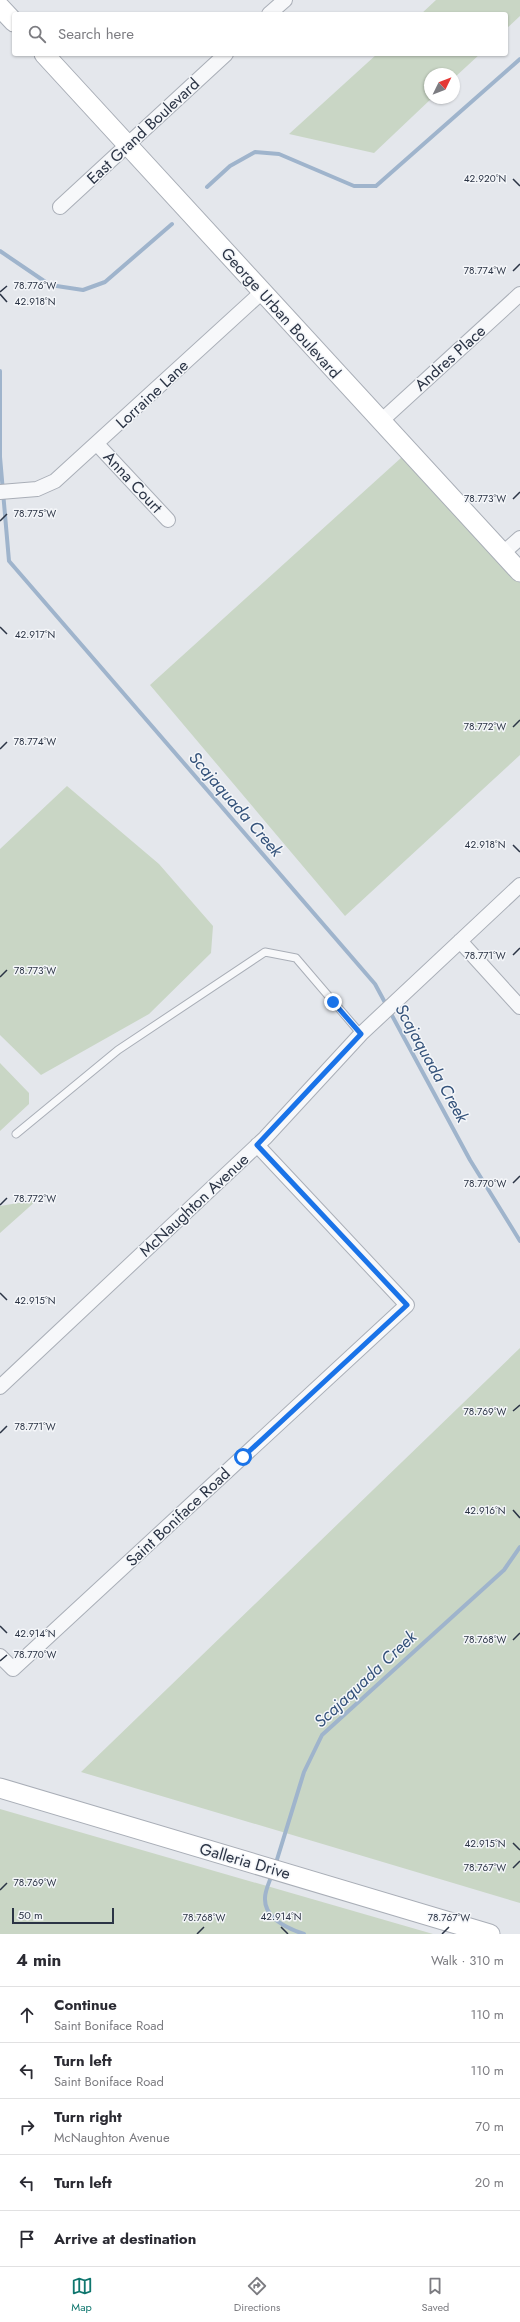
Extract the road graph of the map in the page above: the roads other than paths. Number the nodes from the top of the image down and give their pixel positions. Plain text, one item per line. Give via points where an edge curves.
1 (285, 0) edge
2 (0, 7) edge
3 (272, 12) edge
4 (12, 20) edge
5 (46, 56) edge
6 (224, 56) edge
7 (128, 145) junction
8 (60, 207) dead end
9 (262, 292) junction
10 (520, 294) edge
11 (380, 422) junction
12 (97, 444) junction
13 (0, 492) edge
14 (168, 520) dead end
15 (520, 538) edge
16 (503, 553) junction
17 (520, 572) edge
18 (520, 885) edge
19 (460, 941) junction
20 (520, 1007) edge
21 (361, 1034) junction
22 (16, 1134) dead end
23 (257, 1145) junction
24 (0, 1387) edge
25 (0, 1656) edge
26 (0, 1788) edge
27 (490, 1934) edge

1 - 3 street
2 - 4 street
5 - 7 street, George Urban Boulevard
6 - 7 street, East Grand Boulevard
7 - 8 street, East Grand Boulevard
7 - 9 street, George Urban Boulevard
9 - 11 street, George Urban Boulevard
9 - 12 street, Lorraine Lane
10 - 11 street, Andres Place
11 - 16 street, George Urban Boulevard
12 - 13 street, Lorraine Lane via 55,481 31,490
12 - 14 street, Anna Court
15 - 16 street
16 - 17 street, George Urban Boulevard
18 - 19 street, McNaughton Avenue
19 - 20 street
19 - 21 street, McNaughton Avenue
21 - 22 lane via 296,958 265,952 118,1050
21 - 23 street, McNaughton Avenue
23 - 24 street, McNaughton Avenue
23 - 25 street, Saint Boniface Road via 407,1305 12,1669
26 - 27 street, Galleria Drive

